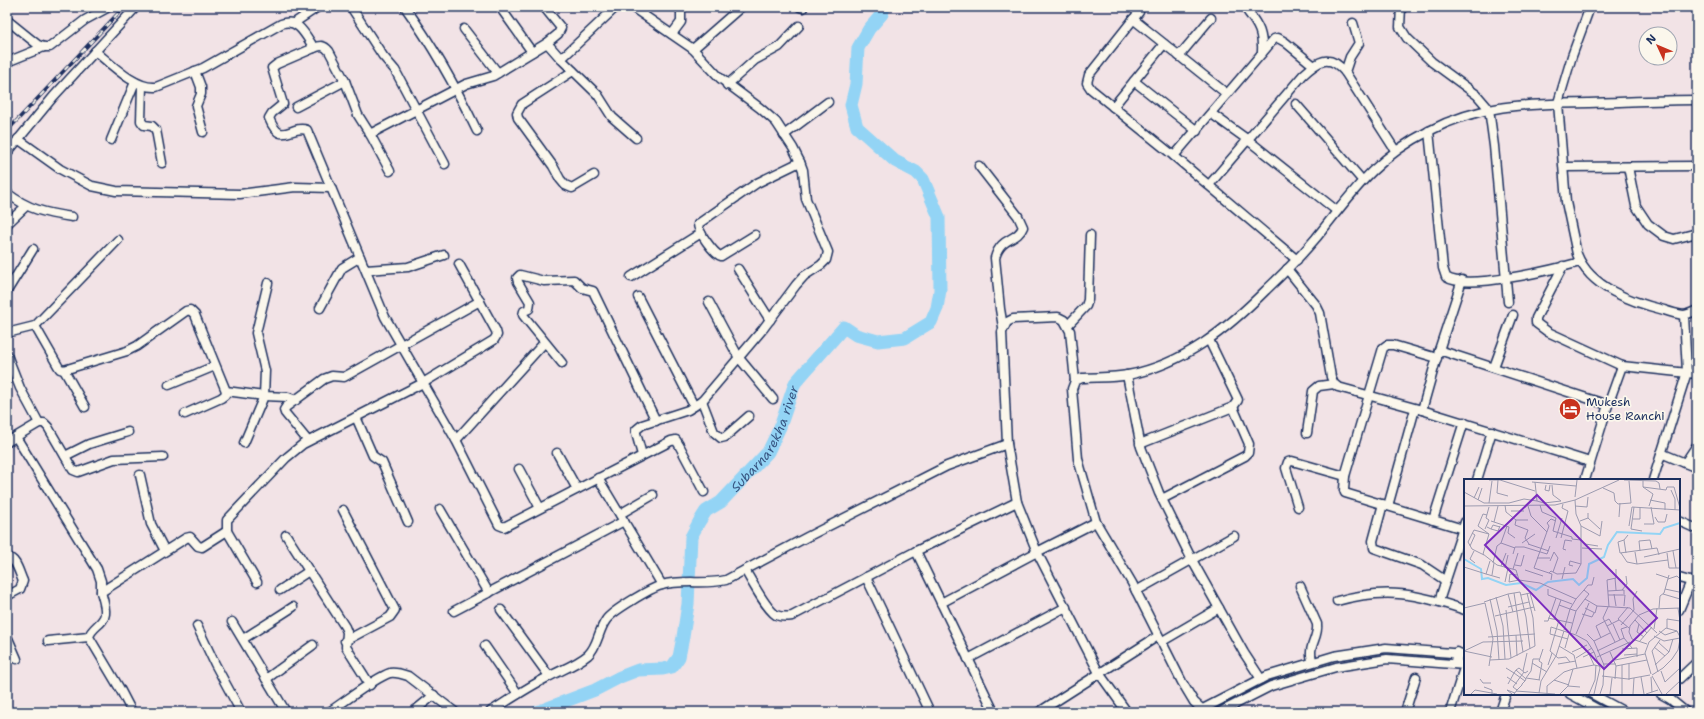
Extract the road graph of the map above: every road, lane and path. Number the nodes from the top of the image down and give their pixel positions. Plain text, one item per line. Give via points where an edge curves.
1 (109, 7) edge
2 (136, 7) edge
3 (318, 7) edge
4 (351, 7) edge
5 (405, 7) edge
6 (544, 7) edge
7 (616, 7) edge
8 (632, 7) edge
9 (681, 7) edge
10 (740, 7) edge
11 (1137, 7) edge
12 (1250, 7) edge
13 (1401, 7) edge
14 (1590, 7) edge
15 (502, 10) dead end
16 (1212, 18) dead end
17 (1133, 19) junction
18 (7, 20) edge
19 (294, 23) junction
20 (1353, 23) dead end
21 (799, 26) dead end
22 (464, 29) dead end
23 (672, 34) junction
24 (547, 43) junction
25 (1164, 44) junction
26 (44, 47) junction
27 (314, 48) junction
28 (693, 50) junction
29 (95, 51) junction
30 (532, 52) junction
31 (1262, 53) junction
32 (1179, 56) junction
33 (561, 59) junction
34 (7, 62) edge
35 (1313, 65) junction
36 (195, 71) junction
37 (573, 71) junction
38 (1345, 72) junction
39 (498, 73) junction
40 (345, 81) junction
41 (1134, 81) junction
42 (139, 84) junction
43 (727, 85) junction
44 (456, 88) junction
45 (1227, 94) junction
46 (1697, 100) edge
47 (828, 102) dead end
48 (1558, 103) junction
49 (1296, 104) dead end
50 (296, 107) dead end
51 (1113, 107) junction
52 (417, 109) junction
53 (1489, 109) junction
54 (1212, 114) junction
55 (477, 131) dead end
56 (1197, 131) junction
57 (1429, 131) junction
58 (203, 132) dead end
59 (370, 134) junction
60 (784, 135) junction
61 (636, 138) dead end
62 (18, 139) junction
63 (111, 140) dead end
64 (1248, 140) junction
65 (1396, 150) junction
66 (7, 153) edge
67 (1174, 156) junction
68 (800, 162) junction
69 (162, 163) dead end
70 (445, 164) dead end
71 (979, 166) dead end
72 (1697, 166) edge
73 (1564, 167) junction
74 (1628, 167) junction
75 (390, 171) dead end
76 (594, 175) dead end
77 (1362, 180) junction
78 (1209, 186) junction
79 (331, 188) junction
80 (7, 193) edge
81 (26, 206) junction
82 (1337, 211) junction
83 (72, 216) dead end
84 (7, 224) edge
85 (701, 233) junction
86 (1697, 234) edge
87 (755, 235) dead end
88 (1090, 235) dead end
89 (118, 240) dead end
90 (33, 249) dead end
91 (444, 255) dead end
92 (360, 257) junction
93 (1297, 260) junction
94 (1580, 262) junction
95 (459, 264) dead end
96 (1564, 266) junction
97 (738, 269) dead end
98 (366, 270) junction
99 (1287, 270) junction
100 (631, 277) dead end
101 (1506, 279) junction
102 (1462, 280) junction
103 (268, 283) dead end
104 (7, 291) edge
105 (638, 297) dead end
106 (480, 301) junction
107 (709, 302) dead end
108 (1508, 302) dead end
109 (320, 308) dead end
110 (1697, 310) edge
111 (1513, 314) dead end
112 (1684, 315) junction
113 (770, 320) junction
114 (1068, 325) junction
115 (36, 326) junction
116 (1003, 327) junction
117 (7, 333) edge
118 (1209, 340) junction
119 (544, 343) junction
120 (401, 345) junction
121 (1438, 354) junction
122 (7, 355) edge
123 (739, 358) junction
124 (562, 363) dead end
125 (215, 366) junction
126 (1622, 366) junction
127 (1494, 367) junction
128 (64, 370) junction
129 (1687, 372) junction
130 (1697, 374) edge
131 (1127, 375) junction
132 (1075, 381) junction
133 (423, 383) junction
134 (1334, 384) junction
135 (169, 385) dead end
136 (226, 391) junction
137 (1368, 395) junction
138 (264, 396) junction
139 (774, 399) dead end
140 (296, 400) junction
141 (702, 401) junction
142 (1608, 405) junction
143 (694, 406) junction
144 (85, 407) dead end
145 (1233, 407) junction
146 (1419, 409) junction
147 (186, 414) dead end
148 (749, 416) dead end
149 (356, 417) junction
150 (656, 420) junction
151 (1464, 422) junction
152 (40, 423) junction
153 (1492, 431) junction
154 (128, 432) dead end
155 (1307, 433) dead end
156 (10, 440) edge
157 (456, 440) junction
158 (308, 441) junction
159 (244, 443) dead end
160 (1007, 444) junction
161 (1140, 444) junction
162 (1697, 445) edge
163 (557, 453) dead end
164 (1661, 453) junction
165 (642, 455) junction
166 (65, 456) junction
167 (163, 457) dead end
168 (1590, 462) junction
169 (1685, 462) junction
170 (1697, 468) edge
171 (519, 469) dead end
172 (140, 475) dead end
173 (1345, 476) junction
174 (598, 478) junction
175 (1477, 479) edge
176 (1585, 479) edge
177 (1653, 479) edge
178 (577, 489) junction
179 (704, 492) dead end
180 (653, 495) dead end
181 (1162, 499) junction
182 (1017, 502) junction
183 (1385, 505) junction
184 (1298, 507) dead end
185 (540, 508) junction
186 (440, 509) dead end
187 (343, 510) dead end
188 (622, 518) junction
189 (1433, 520) junction
190 (1680, 521) edge
191 (408, 522) dead end
192 (1096, 522) junction
193 (1464, 525) edge
194 (1697, 529) edge
195 (226, 531) junction
196 (286, 535) dead end
197 (1234, 536) dead end
198 (1462, 544) edge
199 (916, 550) junction
200 (165, 551) junction
201 (1037, 552) junction
202 (7, 557) edge
203 (1192, 560) junction
204 (745, 570) junction
205 (309, 571) junction
206 (866, 577) junction
207 (1680, 578) edge
208 (1446, 581) junction
209 (257, 582) dead end
210 (1694, 582) edge
211 (665, 584) junction
212 (1300, 586) dead end
213 (280, 590) dead end
214 (1136, 591) junction
215 (101, 592) junction
216 (489, 593) junction
217 (7, 596) edge
218 (1439, 601) junction
219 (1337, 602) dead end
220 (941, 603) junction
221 (293, 607) dead end
222 (1066, 607) junction
223 (1219, 608) junction
224 (1680, 608) edge
225 (501, 610) dead end
226 (1464, 610) edge
227 (454, 611) dead end
228 (232, 622) dead end
229 (197, 626) dead end
230 (7, 636) edge
231 (89, 637) junction
232 (243, 639) junction
233 (1159, 639) junction
234 (48, 641) dead end
235 (345, 641) junction
236 (313, 646) dead end
237 (485, 646) dead end
238 (1461, 654) edge
239 (17, 659) dead end
240 (968, 659) junction
241 (1313, 662) junction
242 (1697, 662) edge
243 (1460, 664) edge
244 (1099, 673) junction
245 (549, 676) junction
246 (1416, 677) dead end
247 (1680, 678) edge
248 (266, 679) junction
249 (1261, 679) junction
250 (370, 685) junction
251 (434, 694) junction
252 (518, 694) junction
253 (1506, 695) edge
254 (1572, 695) edge
255 (1594, 695) edge
256 (1664, 695) edge
257 (1045, 710) edge
258 (1201, 711) edge
259 (132, 712) edge
260 (241, 712) edge
261 (286, 712) edge
262 (329, 712) edge
263 (413, 712) edge
264 (455, 712) edge
265 (490, 712) edge
266 (930, 712) edge
267 (994, 712) edge
268 (1127, 712) edge
269 (1220, 712) edge
270 (1405, 712) edge
271 (1450, 712) edge
272 (1500, 712) edge
273 (1603, 712) edge
274 (1625, 712) edge
275 (1686, 712) edge

1 - 26 street via 85,20 55,44
2 - 29 street
3 - 19 street
4 - 52 street via 395,70
5 - 44 street
6 - 24 street via 561,28
7 - 33 street
8 - 23 street
9 - 23 street via 681,22
10 - 28 street
11 - 17 street via 1139,12
12 - 31 street via 1248,12 1262,36
13 - 53 street via 1400,27 1407,38 1432,62 1477,95
14 - 48 street
15 - 30 street
16 - 32 street
17 - 25 street
17 - 51 street via 1089,75 1087,83 1090,89
18 - 26 street
19 - 27 street
19 - 36 street via 287,21
20 - 38 street via 1359,43 1350,57
21 - 43 street via 779,47 755,60
22 - 39 street
23 - 28 street
24 - 30 street
24 - 33 street
25 - 32 street
25 - 41 street
26 - 34 street
27 - 40 street via 326,47
27 - 79 street via 272,68 283,104 269,118 282,134 307,130
28 - 43 street
29 - 42 street
29 - 62 street
30 - 39 street
31 - 35 street via 1278,38
31 - 45 street
32 - 45 street
33 - 37 street
35 - 38 street via 1322,61 1332,61 1340,65
35 - 64 street via 1292,86
36 - 42 street via 156,87 148,88
36 - 58 street via 201,87 196,106
37 - 61 street via 602,100 616,121
37 - 76 street via 522,104 517,113 518,118 565,185 572,188
38 - 65 street
39 - 44 street
40 - 50 street
40 - 59 street via 358,115
41 - 51 street
41 - 56 street
42 - 63 street
42 - 69 street via 141,120 144,125 152,126 156,130
43 - 60 street via 768,115
44 - 52 street
44 - 55 street
45 - 54 street
46 - 48 street
47 - 60 street
48 - 53 street
48 - 73 street
49 - 77 street
51 - 67 street
52 - 59 street
52 - 70 street
53 - 57 street
53 - 101 street
54 - 56 street
54 - 64 street
56 - 67 street
57 - 65 street
57 - 102 street via 1444,274 1448,278
59 - 75 street
60 - 68 street
62 - 66 street
62 - 79 street via 60,169 92,186 116,191 240,194 295,187
64 - 78 street
64 - 82 street
65 - 77 street
67 - 78 street
68 - 85 street via 764,178 700,222 698,227
68 - 113 street via 806,199 828,252 826,260 804,276
71 - 116 street via 1024,227 1018,235 1002,244 995,258
72 - 74 street
73 - 74 street
73 - 94 street via 1568,216
74 - 86 street via 1636,206 1648,224 1664,236 1674,238
77 - 82 street
78 - 93 street
79 - 92 street
80 - 81 street
81 - 83 street via 42,212
81 - 84 street
82 - 93 street
85 - 87 street via 715,253 721,256
85 - 100 street
88 - 114 street via 1088,300 1086,306
89 - 115 street
90 - 104 street
91 - 98 street via 408,267
92 - 98 street
92 - 109 street via 342,268
93 - 99 street
94 - 96 street
94 - 112 street via 1596,280 1615,293 1648,306
95 - 106 street
96 - 101 street
96 - 126 street via 1536,318 1536,323 1548,332
97 - 113 street
98 - 120 street via 379,304
99 - 118 street via 1240,316
99 - 134 street via 1320,313
101 - 102 street
101 - 108 street
102 - 121 street
103 - 138 street via 256,333 264,371
105 - 143 street
106 - 120 street
106 - 133 street via 496,331 494,340
107 - 123 street
110 - 112 street
111 - 127 street
112 - 129 street
113 - 123 street
114 - 116 street via 1058,318 1013,319
114 - 132 street
115 - 117 street
115 - 128 street via 58,366
116 - 160 street
118 - 131 street via 1188,354 1165,364
118 - 145 street via 1238,400
119 - 124 street
119 - 150 street via 523,315 524,311 529,309 530,302 516,278 520,275 544,281 574,280 582,288 593,291
119 - 157 street
120 - 133 street
120 - 140 street via 344,377 332,376 324,379
121 - 127 street
121 - 137 street via 1387,345 1380,354
121 - 146 street
122 - 152 street via 20,388
123 - 139 street
123 - 141 street
125 - 128 street via 195,315 190,310 127,351
125 - 135 street
125 - 136 street
126 - 129 street
126 - 142 street
127 - 142 street
128 - 144 street
129 - 130 street
129 - 164 street
131 - 132 street via 1082,378
131 - 161 street
132 - 192 street via 1072,390 1078,459
133 - 149 street
133 - 157 street
134 - 137 street
134 - 155 street via 1319,386 1313,391
136 - 138 street
136 - 147 street via 221,398
137 - 146 street
137 - 173 street
138 - 140 street via 288,396
138 - 159 street
140 - 158 street via 284,410
141 - 143 street
141 - 148 street via 714,432 721,438
142 - 168 street
143 - 150 street
145 - 161 street
145 - 181 street via 1249,444 1248,453
146 - 151 street
146 - 183 street
149 - 158 street
149 - 191 street via 373,456 382,462
150 - 165 street via 636,430
151 - 153 street
151 - 189 street
152 - 156 street
152 - 166 street via 48,427
153 - 168 street
153 - 175 street
154 - 166 street via 89,444
156 - 215 street via 97,569
157 - 185 street via 501,527
158 - 195 street via 286,458 227,520
160 - 182 street
160 - 204 street via 948,466
161 - 181 street
162 - 169 street
163 - 178 street
164 - 169 street
164 - 177 street
165 - 174 street
165 - 179 street via 671,440 676,440
166 - 167 street via 73,470 78,472 114,459
168 - 176 street
169 - 170 street
171 - 185 street
172 - 200 street via 151,524
173 - 183 street via 1345,493
173 - 184 street via 1288,462 1286,468
174 - 178 street
174 - 188 street
178 - 185 street
180 - 188 street
181 - 203 street
182 - 199 street
182 - 201 street
183 - 189 street
183 - 208 street via 1372,541 1374,548 1422,565
186 - 216 street
187 - 235 street via 395,610 390,617
188 - 211 street
188 - 216 street
189 - 193 street
190 - 194 street
192 - 201 street
192 - 214 street
193 - 198 street
195 - 200 street via 202,547 190,537
195 - 209 street
196 - 205 street
197 - 203 street
198 - 208 street
199 - 206 street
199 - 220 street
200 - 215 street
201 - 220 street
201 - 222 street
202 - 217 street via 14,561 23,581 20,589
203 - 214 street
203 - 223 street
204 - 206 street via 769,609 784,617 792,616
204 - 211 street via 716,582
205 - 213 street
205 - 235 street via 345,627
206 - 266 street
207 - 210 street
208 - 218 street
210 - 224 street
211 - 245 street via 613,613 606,620 589,654
212 - 241 street via 1317,624 1310,655
214 - 233 street
215 - 231 street via 106,614
216 - 227 street
218 - 219 street via 1420,596 1380,593
218 - 226 street
220 - 240 street
221 - 232 street
222 - 240 street
222 - 244 street
223 - 233 street
223 - 249 street
225 - 245 street
228 - 232 street
229 - 260 street
230 - 239 street
231 - 234 street
231 - 259 street
232 - 248 street
233 - 244 street
233 - 258 street
235 - 250 street via 346,647
236 - 248 street
237 - 252 street
238 - 241 street via 1386,648
238 - 243 street
240 - 267 street
241 - 249 street
242 - 247 street
243 - 269 street via 1387,659 1336,667 1271,686
243 - 271 street
244 - 257 street
244 - 268 street
245 - 252 street
246 - 270 street
248 - 261 street
249 - 258 street
250 - 251 street via 390,673 399,673 408,676
250 - 262 street
251 - 263 street
251 - 264 street
252 - 265 street
253 - 272 street
254 - 273 street
255 - 274 street
256 - 275 street

